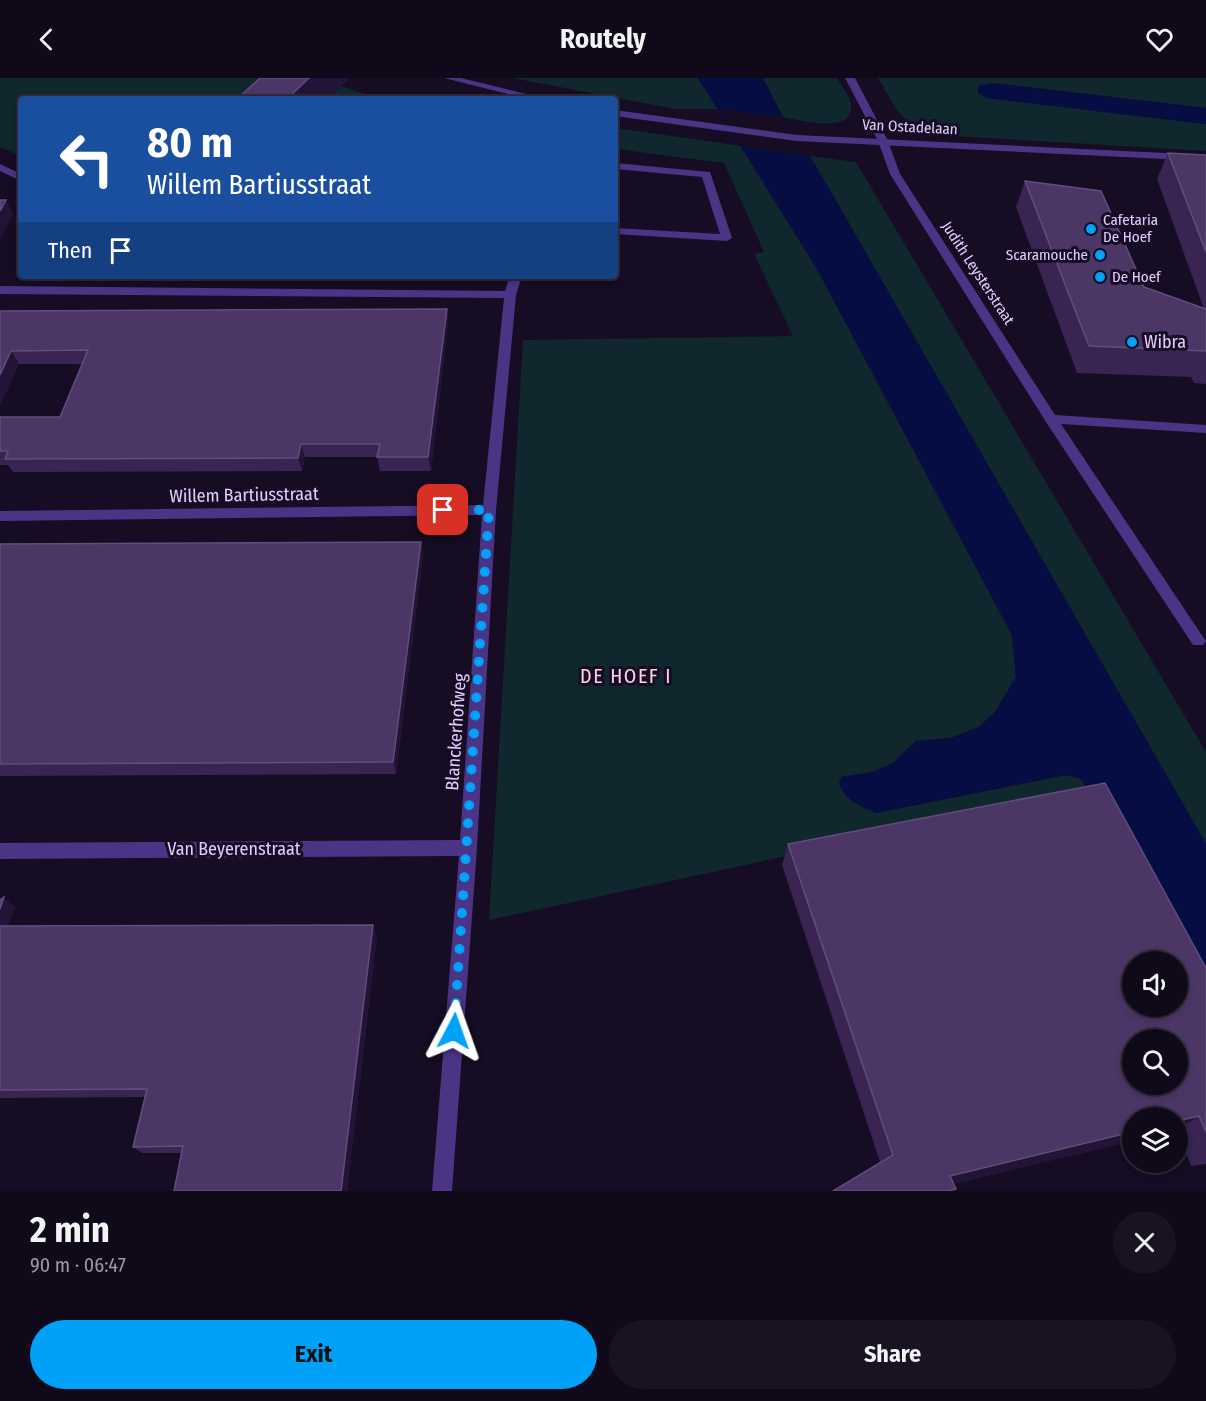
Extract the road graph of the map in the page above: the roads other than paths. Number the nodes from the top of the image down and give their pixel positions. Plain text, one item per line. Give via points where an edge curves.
1 (449, 78) edge
2 (850, 78) edge
3 (528, 96) edge
4 (618, 114) edge
5 (883, 141) junction
6 (1206, 158) edge
7 (618, 166) edge
8 (0, 167) edge
9 (18, 176) edge
10 (618, 231) edge
11 (60, 279) edge
12 (515, 279) edge
13 (55, 289) junction
14 (0, 290) edge
15 (510, 295) junction
16 (1051, 419) junction
17 (1206, 429) edge
18 (489, 510) junction
19 (0, 516) edge
20 (1198, 641) dead end
21 (468, 848) junction
22 (0, 851) edge
23 (442, 1191) edge

1 - 3 street
2 - 5 street, Judith Leysterstraat
4 - 5 street, Van Ostadelaan via 797,138
5 - 6 street, Van Ostadelaan
5 - 16 street, Judith Leysterstraat via 896,174
7 - 10 street via 706,174 727,238
8 - 9 street
11 - 13 street
12 - 15 street, Blanckerhofweg
13 - 14 street
13 - 15 street
15 - 18 street, Blanckerhofweg
16 - 17 street
16 - 20 street, Judith Leysterstraat
18 - 19 street, Willem Bartiusstraat
18 - 21 street, Blanckerhofweg
21 - 22 street, Van Beyerenstraat
21 - 23 street, Blanckerhofweg

